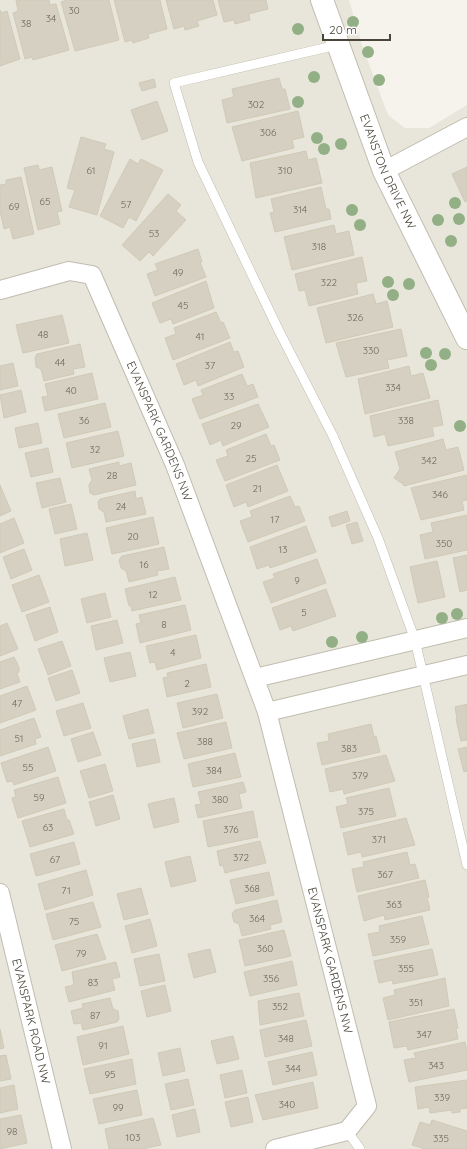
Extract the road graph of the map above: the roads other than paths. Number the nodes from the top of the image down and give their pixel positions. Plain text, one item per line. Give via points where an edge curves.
1 (322, 0) edge
2 (337, 45) junction
3 (467, 127) edge
4 (384, 171) junction
5 (0, 290) edge
6 (467, 338) edge
7 (467, 628) edge
8 (415, 640) junction
9 (467, 665) edge
10 (423, 674) junction
11 (255, 678) junction
12 (267, 712) junction
13 (467, 865) edge
14 (0, 893) edge
15 (347, 1131) junction
16 (62, 1149) edge
17 (276, 1149) edge
18 (360, 1149) edge

1 - 2 street, EVANSTON DRIVE NW
2 - 4 street, EVANSTON DRIVE NW
2 - 8 lane via 174,83 198,162 278,331 333,436 378,538
3 - 4 street
4 - 6 street, EVANSTON DRIVE NW
5 - 11 street, EVANSPARK GARDENS NW via 69,271 92,275 175,465
7 - 8 street
8 - 10 lane
8 - 11 street
9 - 10 street
10 - 12 street
10 - 13 lane
11 - 12 street, EVANSPARK GARDENS NW
12 - 15 street, EVANSPARK GARDENS NW via 367,1106
14 - 16 street, EVANSPARK ROAD NW
15 - 17 street
15 - 18 lane

